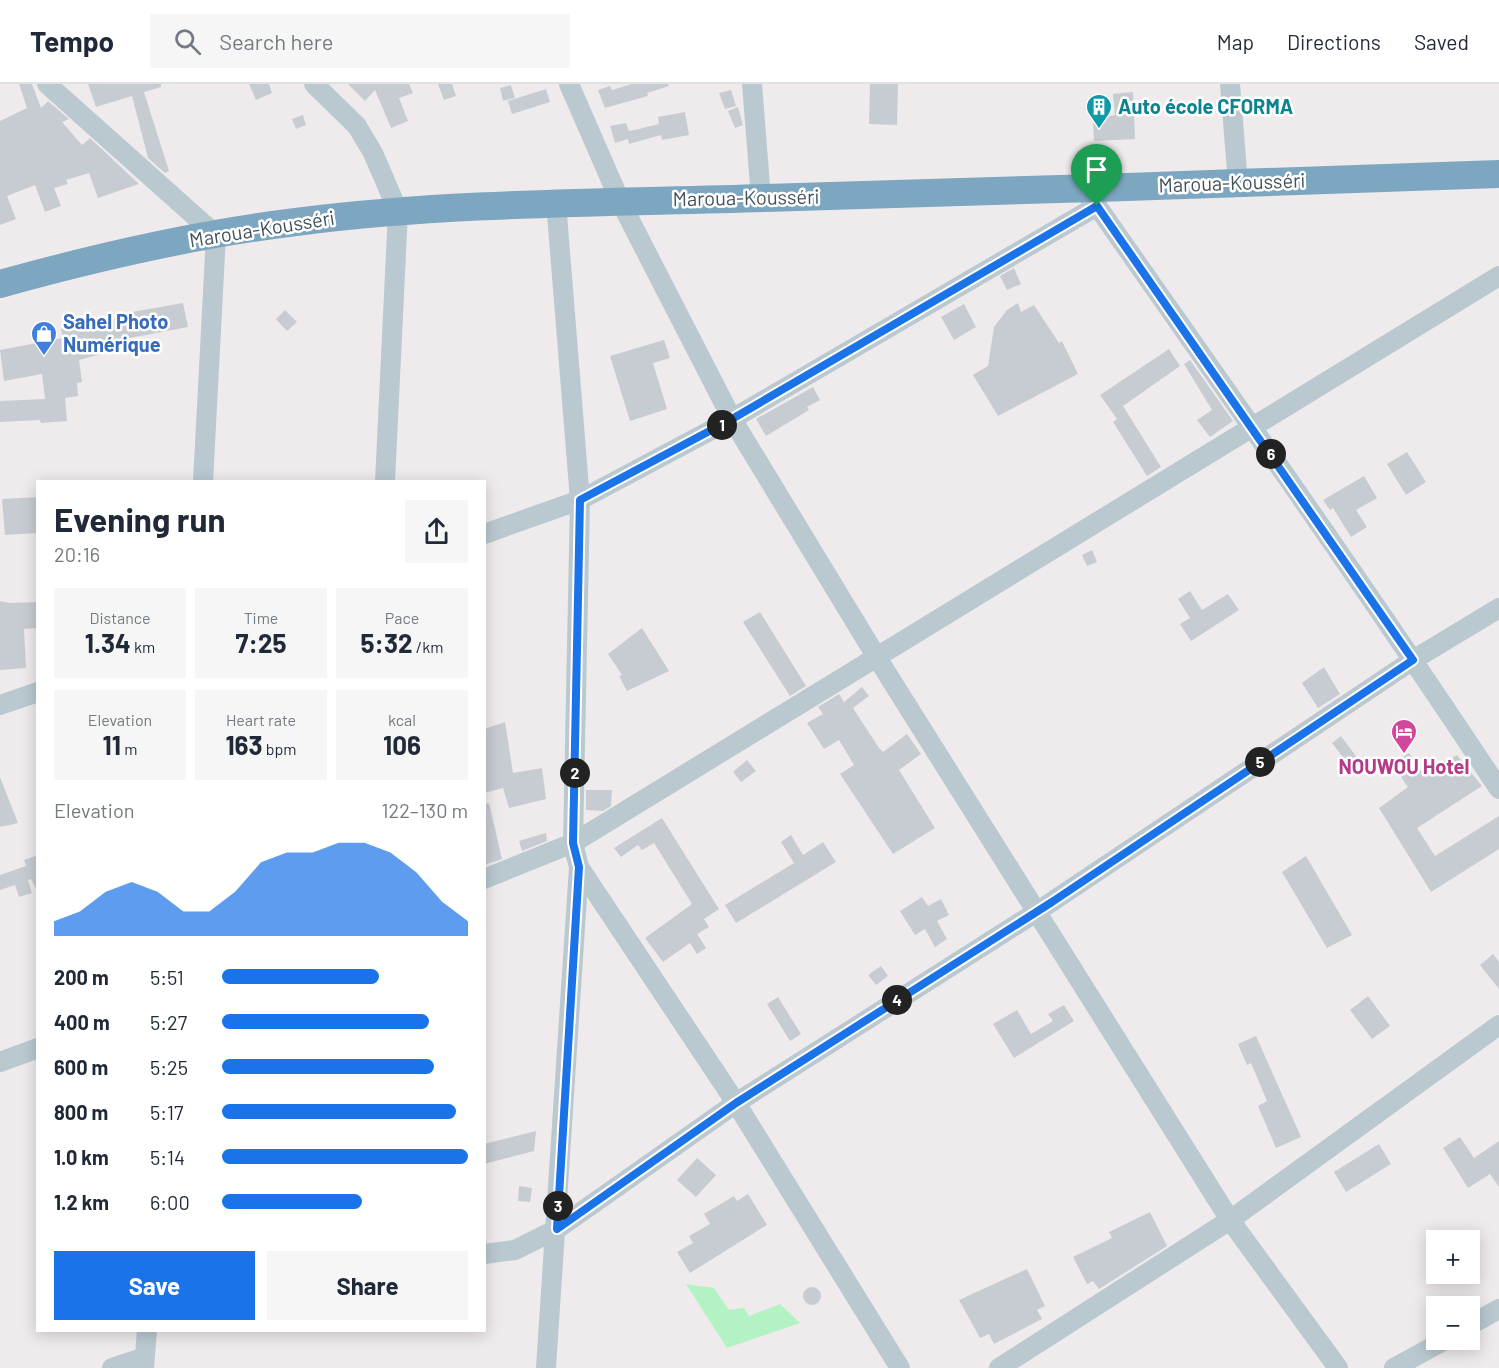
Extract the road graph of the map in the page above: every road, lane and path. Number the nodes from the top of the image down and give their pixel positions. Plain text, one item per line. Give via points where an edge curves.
1 (47, 84) edge
2 (314, 84) edge
3 (569, 84) edge
4 (752, 84) edge
5 (1230, 84) edge
6 (1499, 174) edge
7 (1238, 184) junction
8 (1089, 196) junction
9 (761, 198) junction
10 (620, 201) junction
11 (556, 202) junction
12 (398, 211) junction
13 (216, 235) junction
14 (1499, 276) edge
15 (2, 281) edge
16 (732, 419) junction
17 (1252, 426) junction
18 (203, 480) edge
19 (385, 480) edge
20 (580, 500) junction
21 (486, 533) edge
22 (1499, 608) edge
23 (876, 656) junction
24 (1413, 660) junction
25 (36, 693) edge
26 (0, 705) edge
27 (1499, 789) edge
28 (573, 843) junction
29 (579, 867) junction
30 (486, 878) edge
31 (1038, 911) junction
32 (1499, 1025) edge
33 (36, 1049) edge
34 (0, 1062) edge
35 (736, 1103) junction
36 (1230, 1220) junction
37 (557, 1229) junction
38 (486, 1254) edge
39 (1499, 1309) edge
40 (1480, 1319) edge
41 (147, 1332) edge
42 (1426, 1350) edge
43 (144, 1362) edge
44 (112, 1368) edge
45 (546, 1368) edge
46 (900, 1368) edge
47 (999, 1368) edge
48 (1338, 1368) edge
49 (1394, 1368) edge

1 - 13 street
2 - 12 street via 357,126 374,153
3 - 10 street
4 - 9 street
5 - 7 street
6 - 7 highway, Maroua-Kousséri
7 - 8 highway, Maroua-Kousséri
8 - 9 highway, Maroua-Kousséri
8 - 16 street
8 - 17 street
9 - 10 highway, Maroua-Kousséri
10 - 11 highway, Maroua-Kousséri
10 - 16 street
11 - 12 highway, Maroua-Kousséri
11 - 20 street
12 - 13 highway, Maroua-Kousséri
12 - 19 street
13 - 15 highway, Maroua-Kousséri
13 - 18 street
14 - 17 street
16 - 20 street
16 - 23 street
17 - 23 street
17 - 24 street
20 - 21 street
20 - 28 street
22 - 24 street
23 - 28 street
23 - 31 street
24 - 27 street
24 - 31 street
25 - 26 street
28 - 29 street
28 - 30 street
29 - 35 street
29 - 37 street
31 - 35 street
31 - 36 street
32 - 36 street
33 - 34 street
35 - 37 street
35 - 46 street
36 - 47 street
36 - 48 street
37 - 38 street via 515,1250
37 - 45 street
39 - 40 street
41 - 43 street
42 - 49 street
43 - 44 street

